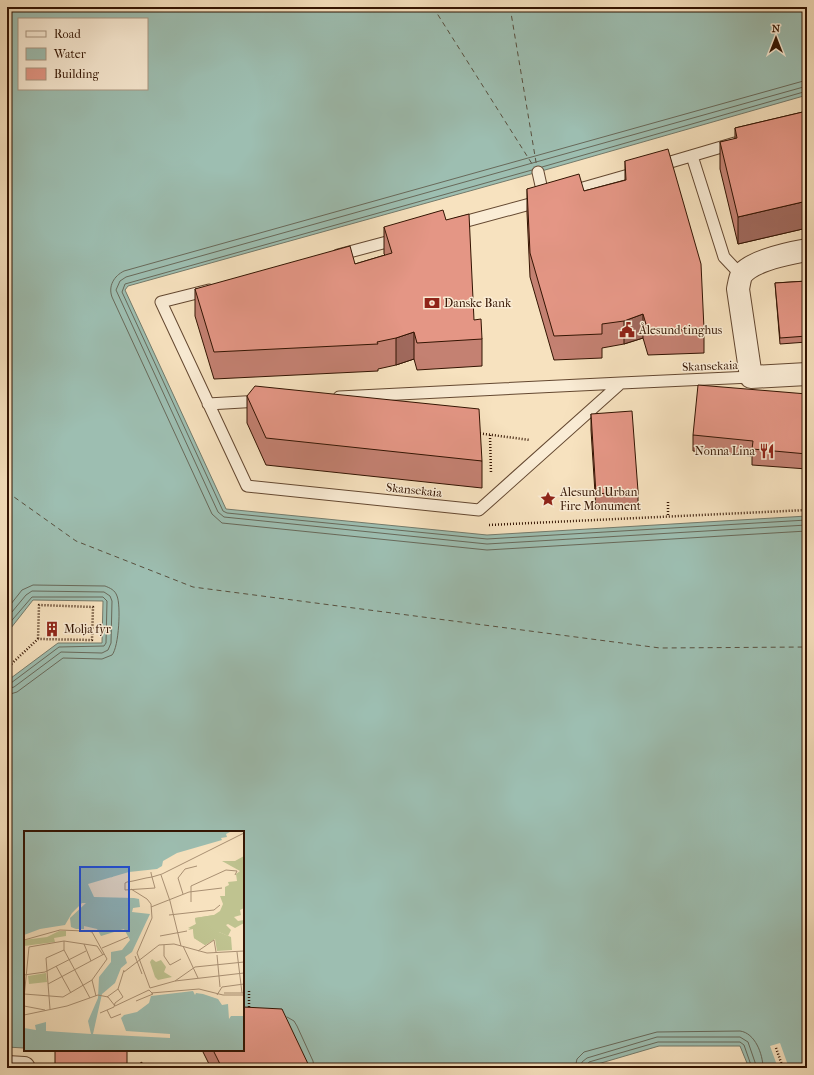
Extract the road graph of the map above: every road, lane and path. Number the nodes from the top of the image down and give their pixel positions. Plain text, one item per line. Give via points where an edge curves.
1 (749, 139) edge
2 (692, 156) junction
3 (538, 172) dead end
4 (551, 198) junction
5 (444, 227) edge
6 (406, 237) edge
7 (807, 250) edge
8 (330, 257) edge
9 (741, 275) junction
10 (222, 286) edge
11 (807, 374) edge
12 (751, 377) junction
13 (621, 383) junction
14 (330, 397) edge
15 (274, 400) edge
16 (208, 404) junction
17 (470, 432) edge
18 (490, 435) junction
19 (548, 448) junction
20 (492, 499) junction
21 (668, 502) dead end
22 (807, 510) edge
23 (668, 517) junction
24 (487, 526) dead end
25 (38, 639) junction
26 (7, 668) edge
27 (249, 991) dead end
28 (249, 1015) edge
29 (776, 1048) dead end
30 (7, 1068) edge
31 (24, 1068) edge
32 (783, 1068) edge

1 - 2 lane
2 - 4 lane
2 - 9 lane via 724,257
3 - 4 lane
4 - 5 lane
6 - 8 lane
7 - 9 street via 768,260 749,268
9 - 12 street via 738,289
10 - 16 lane, Skansekaia via 161,302
11 - 12 street
12 - 13 lane, Skansekaia
13 - 14 lane, Skansekaia
13 - 19 lane, Skansekaia
15 - 16 lane
16 - 20 lane, Skansekaia via 247,486 479,510
17 - 18 path
18 - 19 path via 539,441
18 - 20 path
19 - 20 lane, Skansekaia
21 - 23 path
22 - 23 path
23 - 24 path
25 - 25 path via 39,605 93,606 92,640
25 - 26 path
27 - 28 path
29 - 32 path
30 - 31 street

